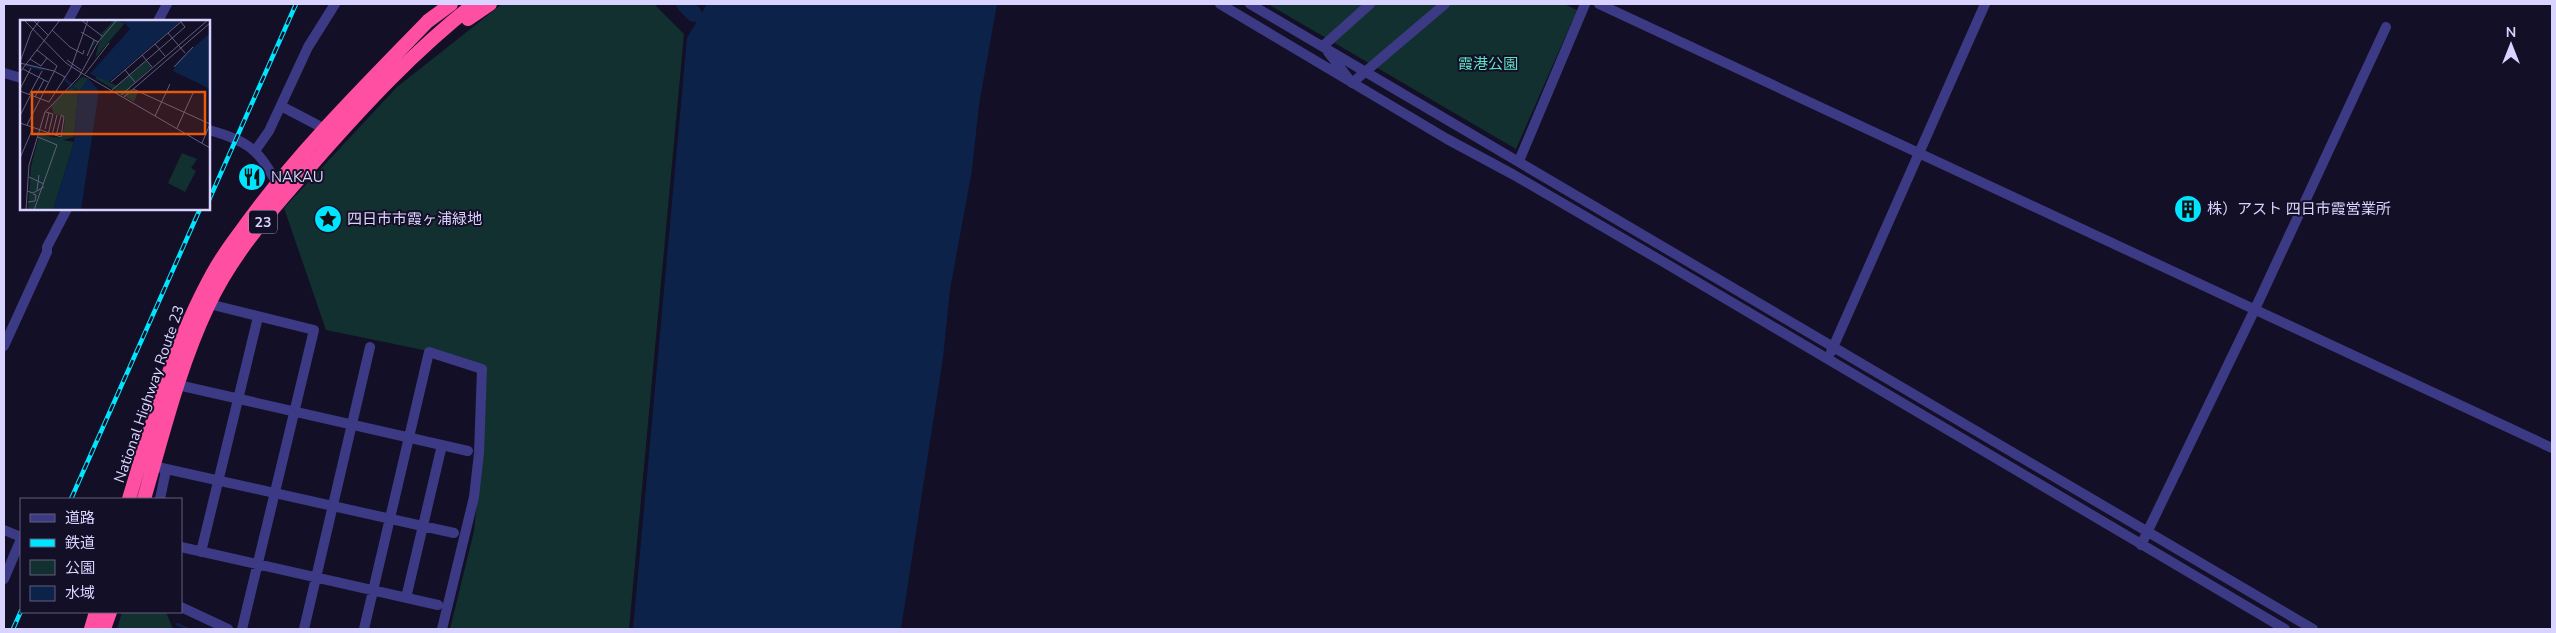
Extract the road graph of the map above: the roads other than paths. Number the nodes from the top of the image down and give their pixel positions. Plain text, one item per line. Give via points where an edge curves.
1 (77, 4) edge
2 (167, 4) edge
3 (335, 4) edge
4 (443, 4) edge
5 (451, 4) edge
6 (474, 4) edge
7 (490, 4) edge
8 (1220, 4) edge
9 (1250, 4) edge
10 (1370, 4) edge
11 (1445, 4) edge
12 (1585, 4) edge
13 (1599, 4) edge
14 (1985, 4) edge
15 (69, 20) edge
16 (159, 20) edge
17 (428, 21) junction
18 (2386, 26) dead end
19 (1323, 46) junction
20 (1365, 72) junction
21 (4, 73) edge
22 (20, 78) edge
23 (391, 78) junction
24 (1352, 83) junction
25 (281, 106) junction
26 (325, 129) junction
27 (210, 130) edge
28 (256, 150) junction
29 (1920, 153) junction
30 (1519, 161) junction
31 (277, 183) junction
32 (284, 196) junction
33 (66, 210) edge
34 (209, 304) junction
35 (2255, 309) junction
36 (258, 317) junction
37 (4, 346) edge
38 (370, 347) dead end
39 (1833, 347) junction
40 (1827, 359) junction
41 (178, 385) junction
42 (239, 399) junction
43 (295, 412) junction
44 (352, 424) junction
45 (410, 438) junction
46 (442, 445) junction
47 (2552, 448) edge
48 (468, 451) dead end
49 (160, 468) junction
50 (219, 482) junction
51 (276, 494) junction
52 (129, 498) edge
53 (145, 498) edge
54 (160, 498) edge
55 (333, 507) junction
56 (390, 519) junction
57 (423, 526) junction
58 (4, 530) edge
59 (2149, 531) junction
60 (454, 533) dead end
61 (20, 538) edge
62 (20, 540) edge
63 (2141, 545) junction
64 (182, 547) edge
65 (201, 552) junction
66 (258, 565) junction
67 (316, 578) junction
68 (4, 579) edge
69 (374, 590) junction
70 (406, 598) junction
71 (438, 605) dead end
72 (182, 607) edge
73 (96, 613) edge
74 (110, 613) edge
75 (91, 629) edge
76 (104, 629) edge
77 (228, 629) edge
78 (242, 629) edge
79 (304, 629) edge
80 (364, 629) edge
81 (442, 629) edge
82 (2285, 629) edge
83 (2313, 629) edge

1 - 15 street
2 - 16 street
3 - 25 street via 308,47
4 - 17 highway
5 - 17 highway, National Highway Route 23 / 23
6 - 23 highway, National Highway Route 23 / 23
7 - 23 highway
8 - 24 street
9 - 19 street
10 - 19 street
11 - 20 street
12 - 30 street
13 - 29 street
14 - 29 street
17 - 26 highway, National Highway Route 23 / 23
18 - 35 street
19 - 20 street
19 - 24 street
20 - 24 street
20 - 30 street
21 - 22 street
23 - 32 highway, National Highway Route 23 / 23
24 - 40 street
25 - 26 street
25 - 28 street
26 - 31 highway, National Highway Route 23 / 23
27 - 28 street via 236,138
28 - 31 street
29 - 35 street
29 - 39 street
30 - 39 street
31 - 32 street
31 - 52 highway, National Highway Route 23 / 23 via 230,246 199,301 176,357
32 - 34 highway, National Highway Route 23 / 23 via 240,252
33 - 37 street
34 - 36 street
34 - 41 highway, National Highway Route 23 / 23
35 - 47 street
35 - 59 street
36 - 42 street
36 - 43 street via 314,330
38 - 44 street
39 - 40 street
39 - 59 street
40 - 63 street
41 - 42 street
41 - 49 highway, National Highway Route 23 / 23
42 - 43 street
42 - 50 street
43 - 44 street
43 - 51 street
44 - 45 street
44 - 55 street
45 - 46 street
45 - 56 street
45 - 81 street via 429,352 482,369 474,497
46 - 48 street
46 - 57 street
49 - 50 street
49 - 53 highway, National Highway Route 23 / 23
49 - 54 street
50 - 51 street
50 - 65 street
51 - 55 street
51 - 66 street
55 - 56 street
55 - 67 street
56 - 57 street
56 - 69 street
57 - 60 street
57 - 70 street
58 - 61 street
59 - 63 street
59 - 83 street
62 - 68 street
63 - 82 street
64 - 65 street
65 - 66 street
66 - 67 street
66 - 78 street
67 - 69 street
67 - 79 street
69 - 70 street
69 - 80 street
70 - 71 street
72 - 77 street
73 - 75 highway
74 - 76 highway

